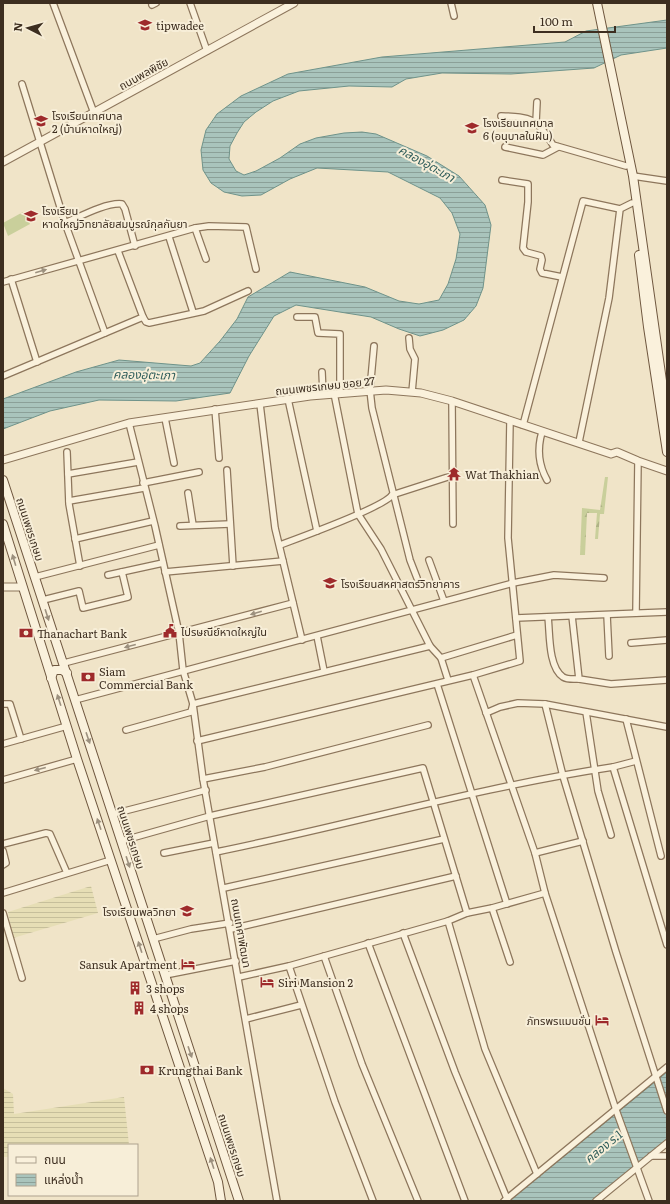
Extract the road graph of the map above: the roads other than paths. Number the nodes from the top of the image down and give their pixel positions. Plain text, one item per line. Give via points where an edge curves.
1 (53, 3) edge
2 (190, 3) edge
3 (294, 3) edge
4 (451, 3) edge
5 (597, 3) edge
6 (454, 16) dead end
7 (207, 51) junction
8 (22, 84) dead end
9 (612, 89) junction
10 (537, 102) dead end
11 (94, 112) junction
12 (501, 116) dead end
13 (536, 122) junction
14 (39, 143) junction
15 (504, 147) dead end
16 (558, 147) junction
17 (3, 162) edge
18 (626, 166) junction
19 (633, 176) junction
20 (502, 180) dead end
21 (667, 181) edge
22 (632, 203) junction
23 (620, 209) junction
24 (65, 223) junction
25 (195, 228) junction
26 (638, 228) junction
27 (169, 237) junction
28 (135, 246) junction
29 (118, 251) junction
30 (206, 259) dead end
31 (79, 260) junction
32 (256, 269) dead end
33 (562, 277) junction
34 (11, 279) junction
35 (3, 282) edge
36 (248, 291) dead end
37 (193, 312) junction
38 (143, 317) junction
39 (297, 317) dead end
40 (105, 333) junction
41 (409, 338) dead end
42 (374, 346) dead end
43 (37, 362) junction
44 (322, 372) dead end
45 (3, 376) edge
46 (370, 390) junction
47 (412, 392) junction
48 (337, 393) junction
49 (323, 394) junction
50 (288, 399) junction
51 (452, 401) junction
52 (260, 404) junction
53 (215, 410) junction
54 (667, 416) edge
55 (165, 418) junction
56 (510, 421) junction
57 (129, 423) junction
58 (522, 425) junction
59 (542, 432) junction
60 (579, 442) junction
61 (67, 452) dead end
62 (667, 452) edge
63 (219, 458) dead end
64 (3, 460) edge
65 (138, 462) junction
66 (638, 462) junction
67 (174, 463) dead end
68 (227, 470) dead end
69 (667, 470) edge
70 (199, 472) dead end
71 (68, 474) junction
72 (451, 476) junction
73 (3, 480) edge
74 (547, 480) dead end
75 (144, 485) junction
76 (188, 493) dead end
77 (392, 495) junction
78 (69, 501) junction
79 (358, 514) junction
80 (153, 520) junction
81 (3, 524) edge
82 (230, 524) junction
83 (453, 524) dead end
84 (193, 525) junction
85 (180, 526) dead end
86 (317, 531) junction
87 (76, 539) junction
88 (6, 542) edge
89 (159, 545) junction
90 (280, 546) junction
91 (429, 560) dead end
92 (283, 561) junction
93 (163, 563) junction
94 (80, 566) junction
95 (233, 566) junction
96 (122, 572) junction
97 (165, 572) junction
98 (108, 576) dead end
99 (35, 578) junction
100 (417, 578) dead end
101 (604, 578) dead end
102 (513, 583) junction
103 (3, 587) edge
104 (22, 587) junction
105 (43, 600) junction
106 (444, 601) junction
107 (293, 603) junction
108 (412, 610) junction
109 (667, 612) edge
110 (636, 613) junction
111 (607, 614) junction
112 (572, 616) junction
113 (548, 617) junction
114 (516, 618) junction
115 (178, 633) junction
116 (517, 635) junction
117 (317, 636) junction
118 (302, 640) junction
119 (667, 640) edge
120 (631, 643) dead end
121 (430, 646) junction
122 (59, 650) junction
123 (44, 655) junction
124 (609, 656) dead end
125 (441, 658) junction
126 (64, 663) junction
127 (183, 670) junction
128 (324, 671) junction
129 (67, 673) junction
130 (473, 675) junction
131 (51, 678) junction
132 (579, 679) junction
133 (448, 680) junction
134 (667, 680) edge
135 (437, 684) junction
136 (75, 700) junction
137 (3, 704) edge
138 (193, 704) junction
139 (546, 704) junction
140 (586, 712) junction
141 (486, 713) junction
142 (626, 720) junction
143 (428, 725) dead end
144 (67, 726) junction
145 (667, 727) edge
146 (126, 730) dead end
147 (21, 739) junction
148 (197, 741) junction
149 (3, 744) edge
150 (77, 759) junction
151 (636, 761) junction
152 (612, 767) junction
153 (594, 770) junction
154 (563, 776) junction
155 (203, 779) junction
156 (3, 780) edge
157 (510, 786) junction
158 (206, 790) junction
159 (473, 795) junction
160 (433, 802) junction
161 (112, 814) junction
162 (210, 816) junction
163 (611, 835) dead end
164 (444, 839) junction
165 (121, 841) junction
166 (584, 841) junction
167 (214, 843) junction
168 (3, 844) edge
169 (3, 851) edge
170 (216, 852) junction
171 (164, 853) dead end
172 (534, 853) junction
173 (661, 856) dead end
174 (111, 860) junction
175 (3, 865) edge
176 (67, 873) junction
177 (456, 876) junction
178 (224, 888) junction
179 (3, 892) edge
180 (546, 893) junction
181 (140, 900) junction
182 (126, 904) junction
183 (507, 904) junction
184 (492, 908) junction
185 (3, 912) edge
186 (467, 913) junction
187 (448, 921) junction
188 (230, 926) junction
189 (403, 934) junction
190 (153, 938) junction
191 (368, 943) junction
192 (667, 946) edge
193 (324, 956) junction
194 (236, 961) junction
195 (510, 962) dead end
196 (289, 966) junction
197 (165, 975) junction
198 (239, 977) junction
199 (22, 978) dead end
200 (302, 1005) junction
201 (246, 1019) junction
202 (182, 1027) junction
203 (168, 1031) junction
204 (667, 1067) edge
205 (655, 1076) junction
206 (667, 1111) edge
207 (617, 1112) junction
208 (667, 1143) edge
209 (651, 1156) junction
210 (667, 1156) edge
211 (635, 1165) junction
212 (537, 1174) junction
213 (506, 1200) edge
214 (221, 1201) edge
215 (239, 1201) edge
216 (278, 1201) edge
217 (374, 1201) edge
218 (418, 1201) edge
219 (465, 1201) edge
220 (596, 1201) edge
221 (649, 1201) edge

1 - 11 street
2 - 7 street
3 - 7 street, ถนนพลพิชัย
4 - 6 street
5 - 9 main road
7 - 11 street, ถนนพลพิชัย
8 - 14 street
9 - 18 main road
9 - 19 main road
10 - 13 street
11 - 14 street, ถนนพลพิชัย
12 - 13 street via 520,117
13 - 16 street via 553,145
14 - 17 street, ถนนพลพิชัย
14 - 24 street
15 - 16 street via 543,155
16 - 18 street
18 - 22 main road
19 - 21 street
19 - 26 main road
20 - 33 street via 528,184 523,248 526,252 540,256 542,273
22 - 23 street
22 - 26 main road
23 - 33 street via 583,201
23 - 60 street via 609,298
24 - 28 street via 96,210 122,204
24 - 31 street
25 - 27 street
25 - 30 street
25 - 32 street via 246,227
26 - 54 main road
26 - 62 main road via 648,327
27 - 28 street
27 - 37 street
28 - 29 street
29 - 31 street
29 - 38 street
34 -> 31 street
31 - 40 street
33 - 58 street
34 - 35 street
34 - 43 street
36 - 37 street via 216,307
37 - 38 street via 149,323
38 - 40 street
39 - 48 street via 314,317 318,333 340,334
40 - 43 street
41 - 47 street via 410,349 415,359
42 - 46 street
43 - 45 street
44 - 49 street
46 - 47 street, ถนนเพชรเกษม ซอย 27
46 - 48 street, ถนนเพชรเกษม ซอย 27
46 - 77 street
47 - 51 street, ถนนเพชรเกษม ซอย 27
48 - 49 street, ถนนเพชรเกษม ซอย 27
48 - 79 street
49 - 50 street, ถนนเพชรเกษม ซอย 27
50 - 52 street, ถนนเพชรเกษม ซอย 27
50 - 86 street
51 - 56 street, ถนนเพชรเกษม ซอย 27
51 - 72 street
52 - 53 street, ถนนเพชรเกษม ซอย 27
52 - 90 street via 275,528
53 - 55 street, ถนนเพชรเกษม ซอย 27
53 - 63 street
55 - 57 street, ถนนเพชรเกษม ซอย 27
55 - 67 street
56 - 58 street, ถนนเพชรเกษม ซอย 27
56 - 102 street via 508,538
57 - 64 street, ถนนเพชรเกษม ซอย 27
57 - 65 street, ถนนเทศาพัฒนา
58 - 59 street, ถนนเพชรเกษม ซอย 27
59 - 60 street, ถนนเพชรเกษม ซอย 27
59 - 74 street via 538,449
60 - 66 street, ถนนเพชรเกษม ซอย 27 via 611,454 617,452
61 - 71 street
65 - 71 street
65 - 75 street, ถนนเทศาพัฒนา
66 - 69 street, ถนนเพชรเกษม ซอย 27
66 - 110 street
68 - 82 street
70 - 75 street
71 - 78 street
72 - 77 street
72 - 83 street
73 - 99 main road, ถนนเพชรเกษม
75 - 78 street
75 - 80 street, ถนนเทศาพัฒนา
76 - 84 street
77 - 79 street via 389,500
77 - 100 street
78 - 87 street
79 - 86 street
79 - 108 street via 381,549
80 - 87 street
80 - 89 street, ถนนเทศาพัฒนา
81 - 88 main road
82 - 84 street
82 - 95 street
84 - 85 street
86 - 90 street
87 - 94 street
104 -> 88 main road
89 - 93 street, ถนนเทศาพัฒนา
89 - 94 street
90 - 92 street
91 - 106 street
92 - 95 street
92 - 107 street
93 - 96 street
93 - 97 street, ถนนเทศาพัฒนา
94 - 99 street
95 - 97 street
96 - 98 street
96 - 105 street via 128,597 83,608 79,591
97 - 115 street, ถนนเทศาพัฒนา
99 - 105 main road, ถนนเพชรเกษม
101 - 102 street via 554,575
102 - 106 street
102 - 114 street
103 - 104 street
104 - 123 main road
105 -> 122 main road, ถนนเพชรเกษม
106 - 108 street
107 -> 115 street
107 - 118 street
108 - 117 street
108 - 121 street
109 - 110 street
110 - 111 street
111 - 112 street
111 - 124 street
112 - 113 street
112 - 132 street
113 - 114 street
113 - 132 street via 553,663 563,677
114 - 116 street
115 -> 126 street
115 - 127 street, ถนนเทศาพัฒนา
116 - 125 street
116 - 130 street via 520,661
117 - 118 street
117 - 128 street
118 - 127 street
119 - 120 street
121 - 125 street
121 - 128 street
122 - 123 main road via 58,656 54,658
122 - 126 main road, ถนนเพชรเกษม
123 - 131 main road
125 - 133 street
126 - 129 main road, ถนนเพชรเกษม
127 - 136 street
127 - 138 street, ถนนเทศาพัฒนา
128 - 138 street
129 - 131 main road via 54,670
129 - 136 main road, ถนนเพชรเกษม
130 - 133 street
130 - 141 street
144 -> 131 main road
132 - 134 street via 610,684
133 - 135 street
135 - 148 street
135 - 159 street
136 -> 161 main road, ถนนเพชรเกษม
137 - 147 street via 10,704
138 - 146 street via 191,712
138 - 148 street, ถนนเทศาพัฒนา
139 - 140 street
139 - 141 street via 518,703
139 - 154 street
140 - 142 street
140 - 153 street
141 - 157 street
142 - 145 street
142 - 151 street
143 - 155 street via 265,767
144 - 147 street
144 - 150 main road
147 - 149 street
148 - 155 street, ถนนเทศาพัฒนา
150 -> 156 street
174 -> 150 main road
151 - 152 street
151 - 173 street
152 - 153 street
152 - 192 street
153 - 154 street
153 - 163 street
154 - 157 street
154 - 166 street
155 - 158 street, ถนนเทศาพัฒนา
157 - 159 street
157 - 172 street
158 - 161 street
158 - 162 street, ถนนเทศาพัฒนา
159 - 160 street
159 - 183 street
160 - 162 street via 423,768
160 - 164 street
160 - 170 street
161 - 165 main road, ถนนเพชรเกษม
162 - 165 street
162 - 167 street, ถนนเทศาพัฒนา
164 - 177 street
164 - 178 street
165 -> 181 main road, ถนนเพชรเกษม
166 - 172 street
166 - 205 street
167 - 170 street, ถนนเทศาพัฒนา
167 - 171 street
168 - 176 street via 50,834
169 - 175 street via 6,863
170 - 178 street, ถนนเทศาพัฒนา
172 - 180 street
174 - 176 street
174 - 182 main road
176 - 179 street
177 - 186 street
177 - 188 street
178 - 188 street, ถนนเทศาพัฒนา
180 - 183 street
180 - 207 street
181 - 182 main road
181 - 190 main road, ถนนเพชรเกษม
203 -> 182 main road
183 - 184 street
184 - 186 street
184 - 195 street
185 - 199 street
186 - 187 street
187 - 189 street
187 - 212 street via 485,1049
188 - 190 street via 191,929
188 - 194 street, ถนนเทศาพัฒนา
189 - 191 street
189 - 213 street
190 - 197 main road, ถนนเพชรเกษม
191 - 193 street
191 - 219 street
193 - 196 street
193 - 218 street via 362,1064
194 - 197 street
194 - 198 street, ถนนเทศาพัฒนา
196 - 198 street
196 - 200 street
197 - 202 main road, ถนนเพชรเกษม
198 - 201 street, ถนนเทศาพัฒนา
200 - 201 street
200 - 217 street via 335,1102
201 - 216 street, ถนนเทศาพัฒนา
202 - 203 main road
202 -> 215 main road, ถนนเพชรเกษม
214 -> 203 main road via 218,1182
204 - 205 street
205 - 206 street
205 - 207 street
207 - 211 street
207 - 212 street
208 - 209 street
209 - 210 street
209 - 211 street
211 - 220 street
211 - 221 street
212 - 213 street

